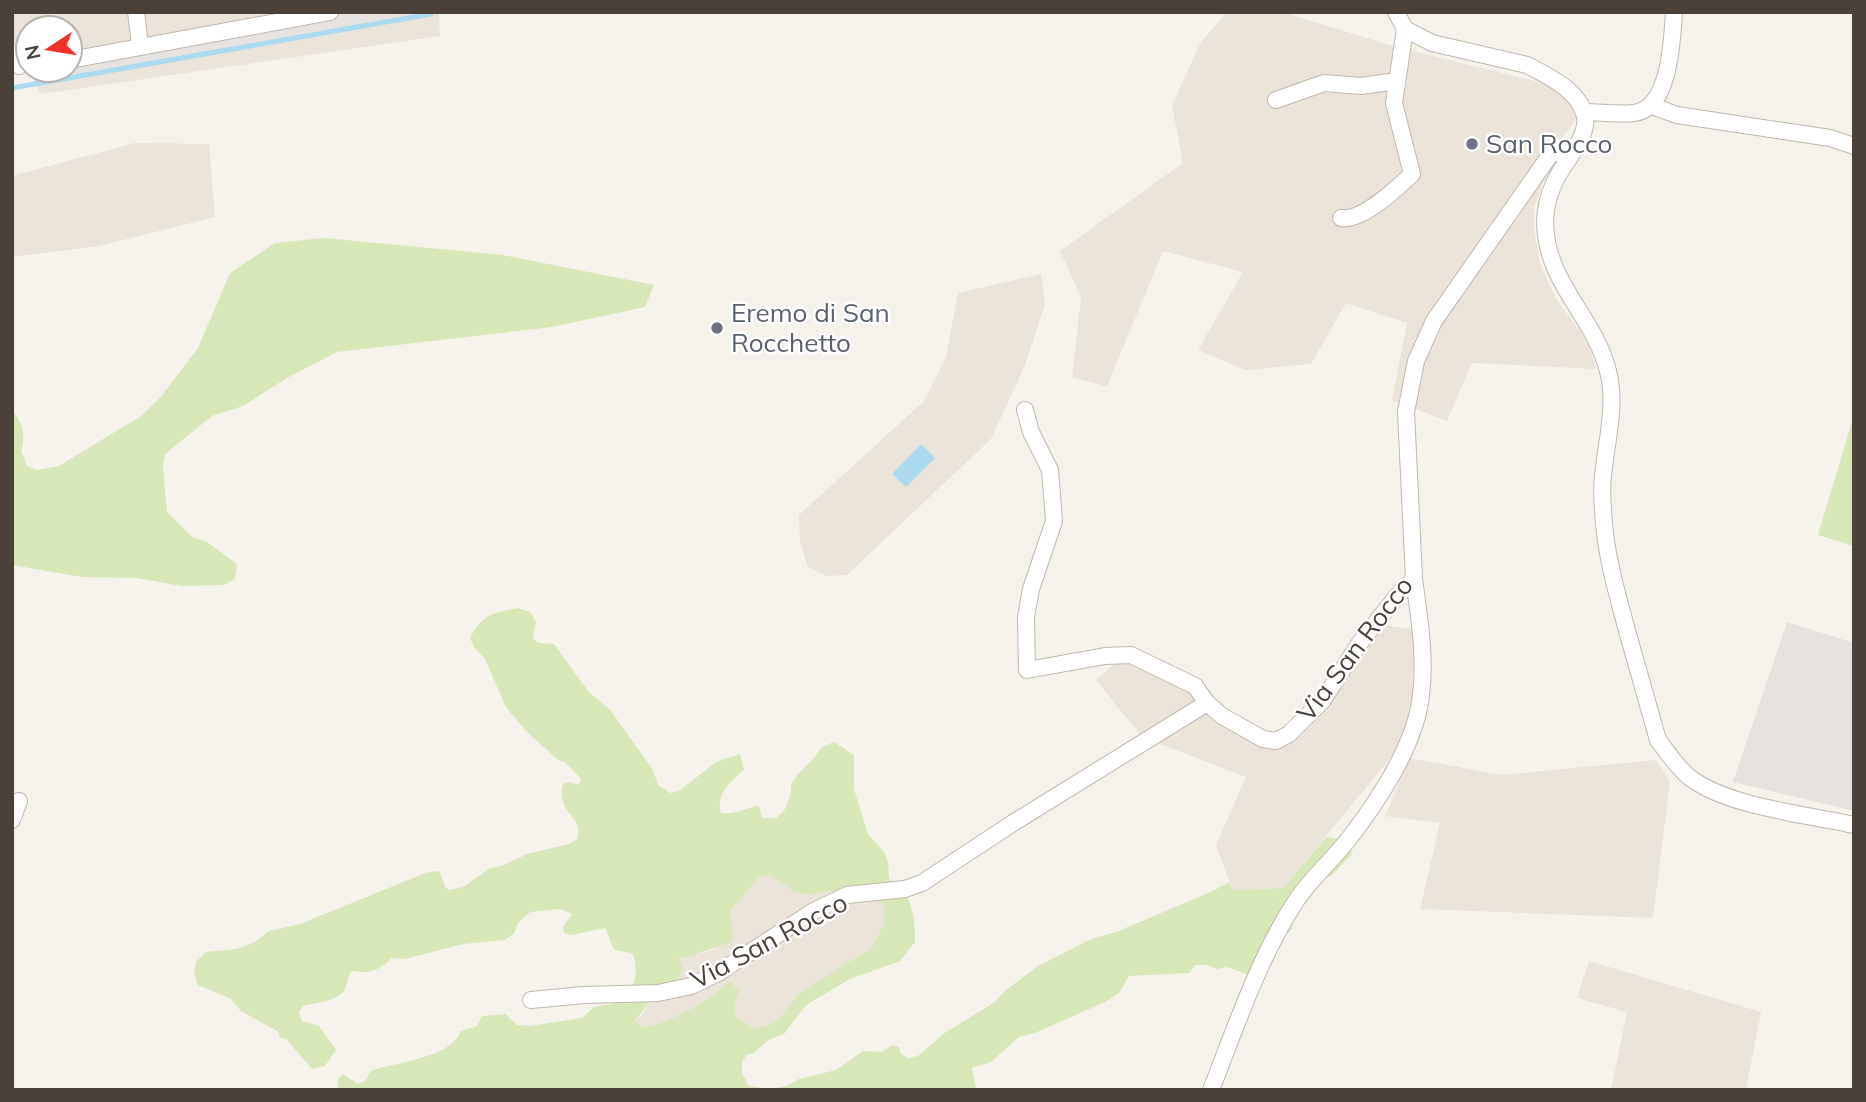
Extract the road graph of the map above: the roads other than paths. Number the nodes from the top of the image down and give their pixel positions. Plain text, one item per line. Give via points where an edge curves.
1 (136, 12) edge
2 (330, 12) edge
3 (1396, 12) edge
4 (1674, 12) edge
5 (1405, 29) junction
6 (140, 45) junction
7 (84, 57) edge
8 (1396, 81) junction
9 (1276, 100) dead end
10 (1652, 106) junction
11 (1584, 112) junction
12 (1854, 146) edge
13 (1571, 152) junction
14 (1341, 218) dead end
15 (1025, 410) dead end
16 (1414, 579) junction
17 (1207, 703) junction
18 (19, 801) dead end
19 (12, 820) edge
20 (1854, 825) edge
21 (531, 1000) dead end
22 (1211, 1090) edge

1 - 6 street
2 - 6 street
3 - 5 street
4 - 10 street via 1667,69
5 - 8 street
5 - 11 street via 1432,43 1527,65 1572,93
6 - 7 street
8 - 9 street via 1361,86 1324,83
8 - 14 street via 1394,103 1412,174 1390,195 1350,219
10 - 11 street via 1636,113
10 - 12 street via 1677,115 1830,138
11 - 13 street via 1586,125
13 - 16 street, Via San Rocco via 1550,155 1434,321 1416,361 1406,412
13 - 20 street via 1554,183 1545,223 1559,280 1598,340 1609,372 1611,420 1602,479 1607,554 1658,740 1674,763 1710,790
15 - 17 street, Via San Rocco via 1050,470 1054,521 1031,589 1026,617 1027,670 1131,655 1195,686
16 - 17 street, Via San Rocco via 1359,644 1323,700 1289,734 1276,741 1263,739
16 - 22 street via 1421,696 1408,742 1383,794 1296,900 1272,943
17 - 21 street, Via San Rocco via 922,883 846,895 691,986 658,993
18 - 19 street

